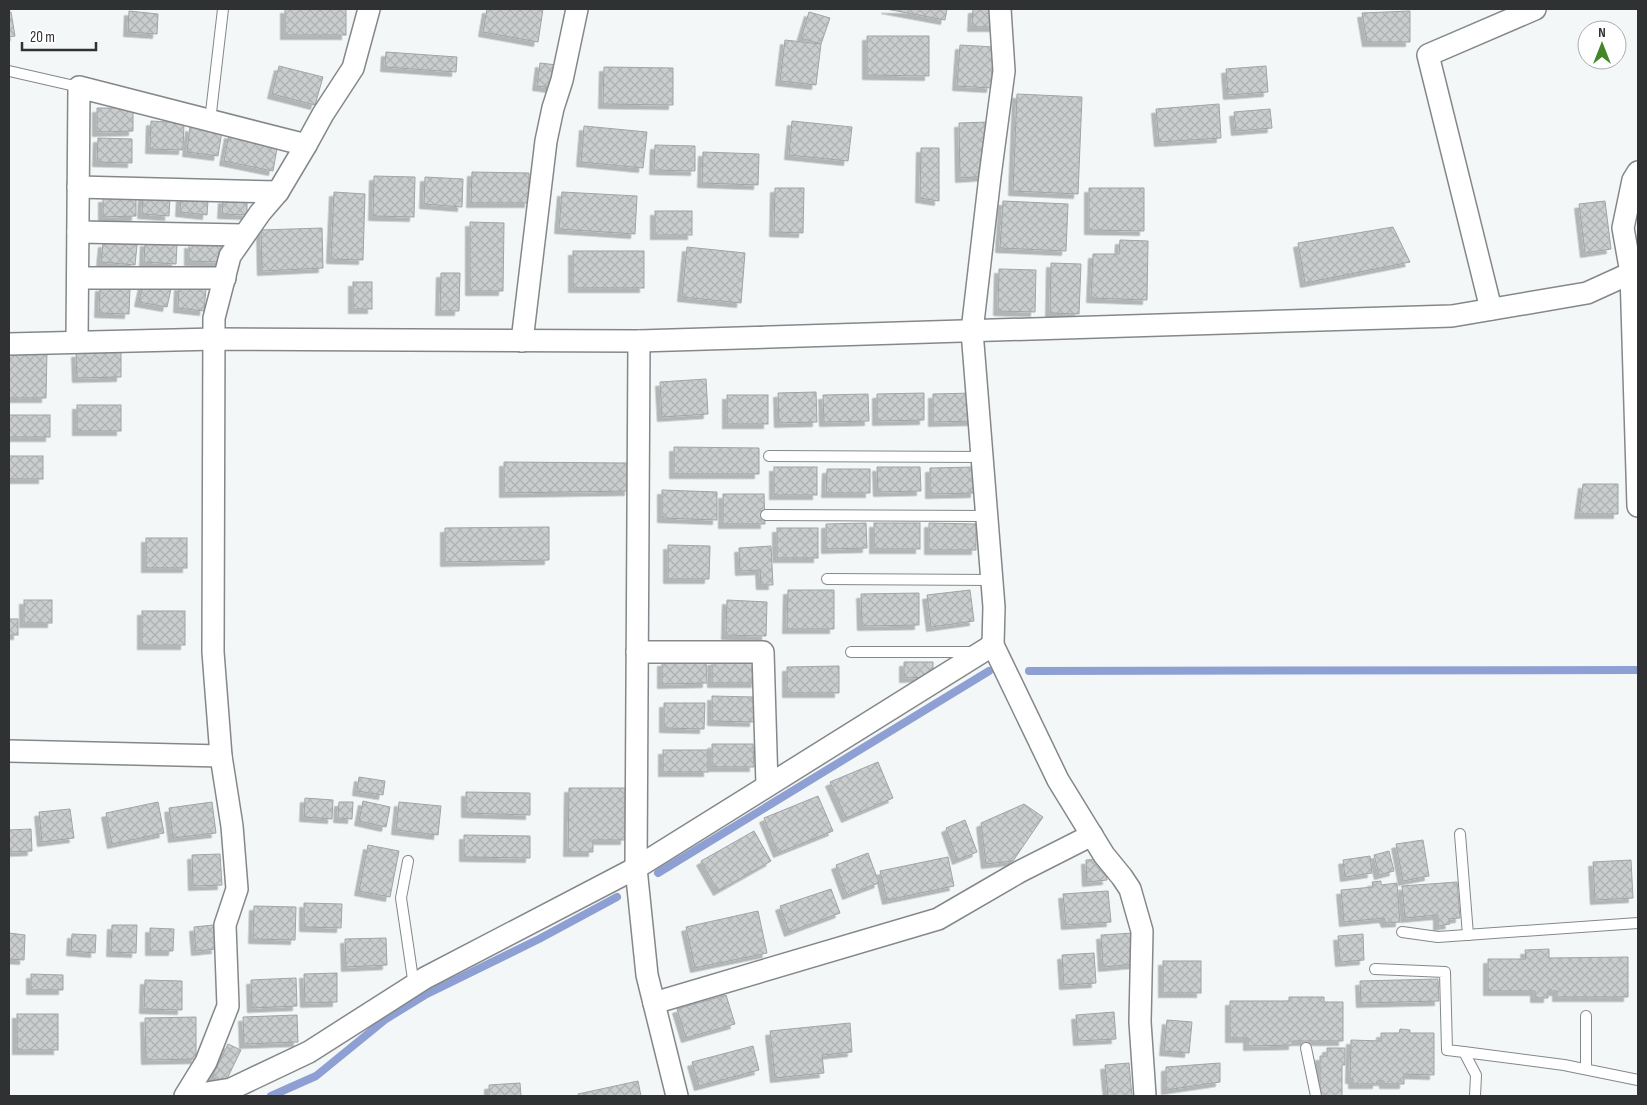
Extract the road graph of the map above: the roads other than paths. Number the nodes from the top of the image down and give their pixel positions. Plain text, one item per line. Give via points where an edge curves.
1 (223, 9) edge
2 (369, 9) edge
3 (577, 9) edge
4 (1000, 9) edge
5 (1535, 9) edge
6 (9, 72) edge
7 (79, 87) junction
8 (210, 121) junction
9 (306, 146) junction
10 (1638, 172) edge
11 (78, 188) junction
12 (278, 192) junction
13 (78, 232) junction
14 (244, 235) junction
15 (1632, 273) junction
16 (78, 278) junction
17 (225, 278) junction
18 (1491, 309) junction
19 (972, 331) junction
20 (215, 339) junction
21 (522, 341) junction
22 (639, 341) junction
23 (77, 342) junction
24 (9, 344) edge
25 (769, 456) dead end
26 (982, 457) junction
27 (1638, 506) edge
28 (766, 515) dead end
29 (986, 516) junction
30 (827, 579) dead end
31 (992, 580) junction
32 (987, 648) junction
33 (637, 652) junction
34 (851, 652) dead end
35 (9, 750) edge
36 (221, 756) junction
37 (767, 785) junction
38 (1460, 834) dead end
39 (1092, 835) junction
40 (408, 861) dead end
41 (636, 868) junction
42 (1638, 923) edge
43 (1402, 932) dead end
44 (1468, 935) junction
45 (1375, 969) dead end
46 (414, 986) junction
47 (654, 1003) junction
48 (1586, 1016) dead end
49 (1306, 1048) dead end
50 (1464, 1052) junction
51 (1586, 1069) junction
52 (1638, 1080) edge
53 (186, 1096) edge
54 (677, 1096) edge
55 (1145, 1096) edge
56 (1316, 1096) edge
57 (1475, 1096) edge

1 - 8 lane
2 - 9 street via 353,68
3 - 21 street via 546,140
4 - 19 street via 1004,71
5 - 18 street via 1428,54
6 - 7 lane
7 - 8 street
7 - 11 street
8 - 9 street
9 - 12 street
10 - 15 street via 1633,180 1623,228
11 - 12 street
11 - 13 street
12 - 14 street
13 - 14 street
13 - 16 street
14 - 17 street via 230,256
15 - 18 street via 1587,293
15 - 27 street
16 - 17 street
16 - 23 street
17 - 20 street via 214,318
18 - 19 street via 1452,316
19 - 22 street
19 - 26 street
20 - 21 street
20 - 23 street
20 - 36 street via 213,652
21 - 22 street
22 - 33 street
23 - 24 street
25 - 26 lane
26 - 29 street
28 - 29 lane
29 - 31 street
30 - 31 lane
31 - 32 street via 994,607
32 - 34 lane
32 - 37 street
32 - 39 street via 1058,780
33 - 37 street via 763,652
33 - 41 street
35 - 36 street
36 - 53 street via 232,826 237,889 225,925 228,1006 206,1062
37 - 41 street
38 - 44 lane
39 - 47 street via 938,919
39 - 55 street via 1130,889 1142,931 1140,1022
40 - 46 lane via 401,898
41 - 46 street
41 - 47 street via 647,975
42 - 44 lane
43 - 44 lane via 1438,937
45 - 50 lane via 1445,972 1447,1050
46 - 53 street via 309,1052 231,1089
47 - 54 street
48 - 51 lane
49 - 56 lane
50 - 51 lane
50 - 57 lane via 1476,1075
51 - 52 lane

